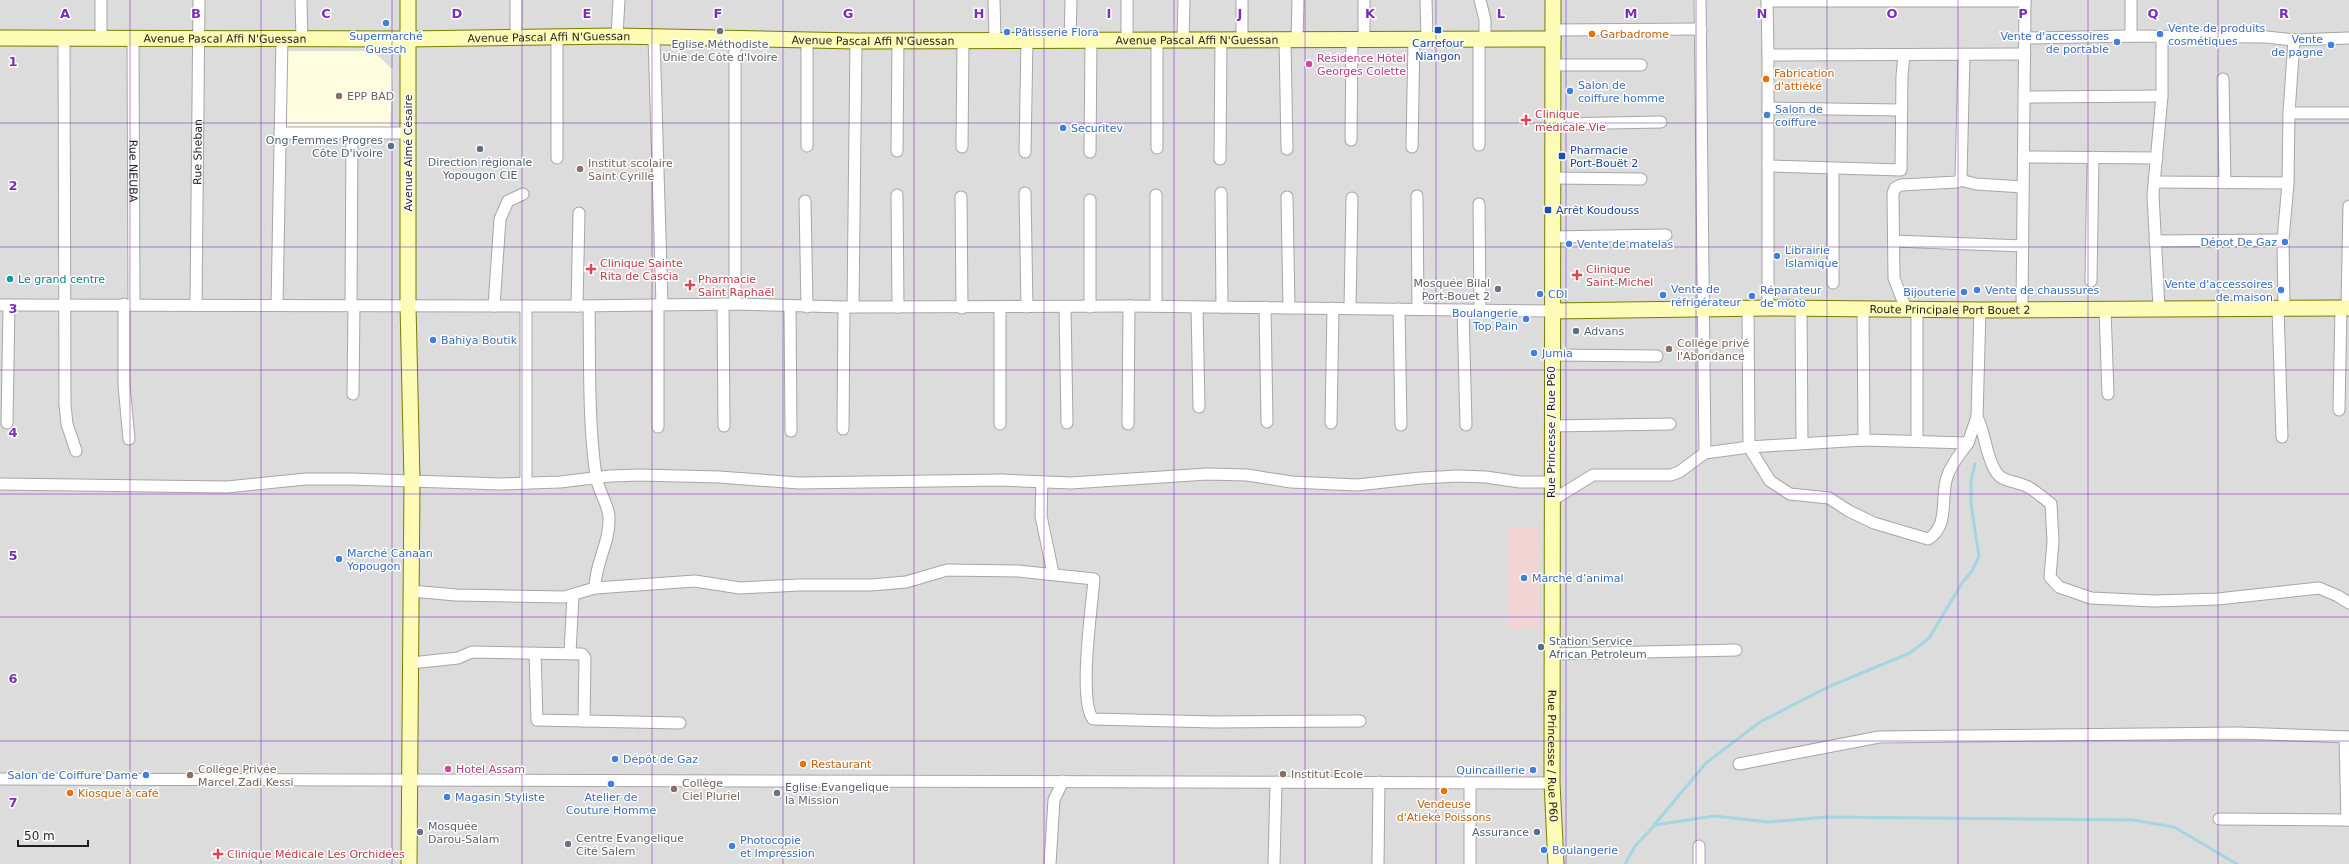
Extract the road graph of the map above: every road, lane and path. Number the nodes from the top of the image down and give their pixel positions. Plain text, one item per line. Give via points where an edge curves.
1 (101, 0) edge
2 (199, 0) edge
3 (301, 0) edge
4 (408, 0) edge
5 (516, 0) edge
6 (620, 0) edge
7 (994, 0) edge
8 (1071, 0) edge
9 (1127, 0) edge
10 (1184, 0) edge
11 (1242, 0) edge
12 (1298, 0) edge
13 (1364, 0) edge
14 (1426, 0) edge
15 (1480, 0) edge
16 (1553, 0) edge
17 (1700, 0) edge
18 (2025, 0) edge
19 (2131, 0) edge
20 (1766, 1) edge
21 (1701, 29) junction
22 (1553, 35) junction
23 (617, 36) junction
24 (2131, 36) junction
25 (557, 37) junction
26 (654, 37) junction
27 (2162, 37) junction
28 (0, 38) edge
29 (64, 38) junction
30 (101, 38) junction
31 (133, 38) junction
32 (199, 38) junction
33 (282, 38) junction
34 (302, 38) junction
35 (516, 38) junction
36 (735, 38) junction
37 (2026, 38) junction
38 (2349, 38) edge
39 (407, 39) junction
40 (807, 39) junction
41 (995, 39) junction
42 (1070, 39) junction
43 (1091, 39) junction
44 (1482, 39) junction
45 (1027, 40) junction
46 (1127, 40) junction
47 (1156, 40) junction
48 (1183, 40) junction
49 (1242, 40) junction
50 (1291, 40) junction
51 (1358, 40) junction
52 (1420, 40) junction
53 (2294, 40) junction
54 (856, 41) junction
55 (898, 41) junction
56 (963, 41) junction
57 (1221, 41) junction
58 (2025, 54) junction
59 (1768, 55) junction
60 (1904, 55) junction
61 (1964, 55) junction
62 (1553, 65) junction
63 (1641, 65) dead end
64 (2223, 80) dead end
65 (2162, 96) junction
66 (2025, 97) junction
67 (1768, 108) junction
68 (1901, 110) junction
69 (2289, 113) junction
70 (2349, 113) edge
71 (1661, 122) dead end
72 (1553, 124) junction
73 (280, 133) junction
74 (352, 133) junction
75 (408, 133) junction
76 (1351, 140) dead end
77 (1479, 145) dead end
78 (807, 146) dead end
79 (962, 147) dead end
80 (1412, 147) dead end
81 (1158, 148) dead end
82 (1287, 149) dead end
83 (897, 151) dead end
84 (1025, 152) dead end
85 (1090, 152) dead end
86 (2093, 157) junction
87 (557, 158) dead end
88 (2023, 158) junction
89 (2157, 158) junction
90 (1220, 159) dead end
91 (1768, 166) junction
92 (1833, 169) junction
93 (1901, 170) junction
94 (1553, 178) junction
95 (1641, 179) dead end
96 (1960, 180) junction
97 (2155, 182) junction
98 (2225, 183) junction
99 (2288, 183) junction
100 (1901, 185) junction
101 (2023, 187) junction
102 (1026, 193) dead end
103 (1220, 193) dead end
104 (523, 194) dead end
105 (897, 195) dead end
106 (1156, 195) dead end
107 (1417, 196) dead end
108 (961, 197) dead end
109 (1287, 197) dead end
110 (1352, 198) dead end
111 (1090, 200) dead end
112 (805, 201) dead end
113 (1479, 204) dead end
114 (2349, 206) edge
115 (579, 213) dead end
116 (1666, 235) dead end
117 (1552, 237) junction
118 (2283, 240) junction
119 (1894, 241) junction
120 (2155, 241) junction
121 (2023, 246) junction
122 (2091, 280) dead end
123 (1833, 283) dead end
124 (129, 304) junction
125 (352, 304) junction
126 (660, 304) junction
127 (723, 304) junction
128 (735, 304) junction
129 (4, 305) edge
130 (65, 305) junction
131 (196, 305) junction
132 (277, 305) junction
133 (408, 305) junction
134 (494, 306) junction
135 (526, 306) junction
136 (577, 306) junction
137 (589, 306) junction
138 (790, 306) junction
139 (1129, 306) junction
140 (1156, 306) junction
141 (807, 307) junction
142 (848, 307) junction
143 (898, 307) junction
144 (1000, 307) junction
145 (1027, 307) junction
146 (1065, 307) junction
147 (1090, 307) junction
148 (1197, 307) junction
149 (1222, 307) junction
150 (1265, 307) junction
151 (962, 308) junction
152 (1289, 308) junction
153 (1333, 308) junction
154 (1350, 308) junction
155 (1748, 308) junction
156 (1768, 308) junction
157 (1801, 308) junction
158 (2159, 308) junction
159 (2281, 308) junction
160 (2346, 308) edge
161 (1399, 309) junction
162 (1418, 309) junction
163 (1704, 309) junction
164 (1864, 309) junction
165 (1912, 309) junction
166 (2022, 309) junction
167 (2105, 309) junction
168 (1463, 310) junction
169 (1480, 310) junction
170 (1980, 310) junction
171 (1551, 311) junction
172 (1551, 355) junction
173 (1657, 356) dead end
174 (353, 394) dead end
175 (2108, 394) dead end
176 (1199, 407) dead end
177 (2339, 410) dead end
178 (1977, 417) junction
179 (1267, 422) dead end
180 (7, 423) dead end
181 (1067, 423) dead end
182 (1331, 423) dead end
183 (1000, 424) dead end
184 (1128, 424) dead end
185 (1466, 424) dead end
186 (1670, 424) dead end
187 (1401, 425) dead end
188 (724, 426) dead end
189 (1551, 426) junction
190 (658, 427) dead end
191 (843, 429) dead end
192 (791, 431) dead end
193 (2282, 437) dead end
194 (129, 439) dead end
195 (1864, 440) junction
196 (1917, 441) junction
197 (1802, 442) junction
198 (1968, 443) junction
199 (1749, 447) junction
200 (76, 452) dead end
201 (1705, 453) junction
202 (596, 478) junction
203 (412, 481) junction
204 (1042, 482) junction
205 (1551, 482) junction
206 (526, 483) junction
207 (0, 484) edge
208 (1551, 501) junction
209 (1054, 573) junction
210 (595, 588) junction
211 (411, 591) junction
212 (573, 596) junction
213 (2349, 603) edge
214 (1736, 650) dead end
215 (535, 653) junction
216 (570, 653) junction
217 (1552, 654) junction
218 (410, 662) junction
219 (584, 721) junction
220 (1360, 721) dead end
221 (680, 722) dead end
222 (2347, 737) edge
223 (1739, 764) dead end
224 (0, 779) edge
225 (410, 779) junction
226 (1063, 781) junction
227 (1276, 782) junction
228 (1379, 782) junction
229 (1470, 783) junction
230 (1552, 783) junction
231 (2219, 819) dead end
232 (2348, 820) edge
233 (1700, 846) dead end
234 (409, 864) edge
235 (1050, 864) edge
236 (1274, 864) edge
237 (1378, 864) edge
238 (1470, 864) edge
239 (1556, 864) edge
240 (1700, 864) edge

1 - 30 street
2 - 32 street, Rue Sheban
3 - 34 street
4 - 39 street, Avenue Aimé Césaire
5 - 35 street
6 - 23 street
7 - 41 street
8 - 42 street
9 - 46 street
10 - 48 street
11 - 49 street
12 - 50 street
13 - 51 street
14 - 52 street
15 - 44 street via 1485,20
16 - 22 street, Rue Princesse / Rue P60
17 - 21 street
18 - 20 street
18 - 37 street
19 - 24 street
20 - 59 street
21 - 22 street
21 - 163 street
22 - 44 street, Avenue Pascal Affi N'Guessan
22 - 62 street, Rue Princesse / Rue P60
23 - 25 street, Avenue Pascal Affi N'Guessan
23 - 26 street, Avenue Pascal Affi N'Guessan
24 - 27 street
24 - 37 street
25 - 35 street, Avenue Pascal Affi N'Guessan
25 - 87 street
26 - 36 street, Avenue Pascal Affi N'Guessan
26 - 126 street
27 - 53 street via 2266,37
27 - 65 street
28 - 29 street, Avenue Pascal Affi N'Guessan
29 - 30 street, Avenue Pascal Affi N'Guessan
29 - 130 street
30 - 31 street, Avenue Pascal Affi N'Guessan
31 - 32 street, Avenue Pascal Affi N'Guessan
31 - 124 street, Rue NEUBA
32 - 33 street, Avenue Pascal Affi N'Guessan
32 - 131 street, Rue Sheban
33 - 34 street, Avenue Pascal Affi N'Guessan
33 - 73 street
34 - 39 street, Avenue Pascal Affi N'Guessan
35 - 39 street, Avenue Pascal Affi N'Guessan
36 - 40 street, Avenue Pascal Affi N'Guessan
36 - 128 street
37 - 58 street
38 - 53 street
39 - 75 street, Avenue Aimé Césaire
40 - 54 street, Avenue Pascal Affi N'Guessan
40 - 78 street
41 - 45 street, Avenue Pascal Affi N'Guessan
41 - 56 street, Avenue Pascal Affi N'Guessan
42 - 43 street, Avenue Pascal Affi N'Guessan
42 - 45 street, Avenue Pascal Affi N'Guessan
43 - 46 street, Avenue Pascal Affi N'Guessan
43 - 85 street
44 - 52 street, Avenue Pascal Affi N'Guessan
44 - 77 street
45 - 84 street
46 - 47 street, Avenue Pascal Affi N'Guessan
47 - 48 street, Avenue Pascal Affi N'Guessan
47 - 81 street
48 - 57 street, Avenue Pascal Affi N'Guessan
49 - 50 street, Avenue Pascal Affi N'Guessan
49 - 57 street, Avenue Pascal Affi N'Guessan
50 - 51 street, Avenue Pascal Affi N'Guessan
50 - 82 street
51 - 52 street, Avenue Pascal Affi N'Guessan
51 - 76 street
52 - 80 street
53 - 69 street
54 - 55 street, Avenue Pascal Affi N'Guessan
54 - 142 street
55 - 56 street, Avenue Pascal Affi N'Guessan
55 - 83 street
56 - 79 street
57 - 90 street
58 - 61 street
58 - 66 street
59 - 60 street
59 - 67 street
60 - 61 street
60 - 68 street
61 - 96 street
62 - 63 street
62 - 72 street, Rue Princesse / Rue P60
64 - 98 street
65 - 66 street
65 - 89 street
66 - 88 street
67 - 68 street
67 - 91 street
68 - 93 street
69 - 70 street
69 - 99 street
71 - 72 street
72 - 94 street, Rue Princesse / Rue P60
73 - 74 street
73 - 132 street
74 - 75 street
74 - 125 street
75 - 133 street, Avenue Aimé Césaire
86 - 88 street
86 - 89 street
86 - 122 street
88 - 101 street
89 - 97 street
91 - 92 street
91 - 156 street
92 - 93 street
92 - 123 street
93 - 100 street
94 - 95 street
94 - 117 street, Rue Princesse / Rue P60
96 - 100 street
96 - 101 street via 1976,184
97 - 98 street
97 - 120 street
98 - 99 street
99 - 118 street
100 - 119 street via 1895,188 1893,193
101 - 121 street
102 - 145 street
103 - 149 street
104 - 134 street via 508,201 500,220
105 - 143 street
106 - 140 street
107 - 162 street
108 - 151 street
109 - 152 street
110 - 154 street
111 - 147 street
112 - 141 street
113 - 169 street
114 - 160 street
115 - 136 street
116 - 117 street
117 - 171 street, Rue Princesse / Rue P60
118 - 120 street
118 - 159 street
119 - 121 street
119 - 165 street via 1894,278
120 - 158 street
121 - 166 street
124 - 130 street
124 - 131 street
124 - 194 street, Rue NEUBA via 124,385
125 - 132 street
125 - 133 street
125 - 174 street
126 - 127 street
126 - 137 street
126 - 190 street
127 - 128 street
127 - 188 street
128 - 138 street
129 - 130 street
129 - 180 street
130 - 200 street via 65,405 67,424
131 - 132 street
133 - 134 street
133 - 203 street, Avenue Aimé Césaire
134 - 135 street
135 - 136 street
135 - 206 street
136 - 137 street
137 - 202 street
138 - 141 street
138 - 192 street
139 - 140 street
139 - 147 street
139 - 184 street
140 - 148 street
141 - 142 street
142 - 143 street
142 - 191 street
143 - 151 street
144 - 145 street
144 - 151 street
144 - 183 street
145 - 146 street
146 - 147 street
146 - 181 street
148 - 149 street
148 - 176 street
149 - 150 street
150 - 152 street
150 - 179 street
152 - 153 street
153 - 154 street
153 - 182 street
154 - 161 street
155 - 156 street, Route Principale Port Bouet 2
155 - 163 street, Route Principale Port Bouet 2
155 - 199 street
156 - 157 street, Route Principale Port Bouet 2
157 - 164 street, Route Principale Port Bouet 2
157 - 197 street
158 - 159 street, Route Principale Port Bouet 2
158 - 167 street, Route Principale Port Bouet 2
159 - 160 street, Route Principale Port Bouet 2
159 - 193 street
160 - 177 street
161 - 162 street
161 - 187 street
162 - 168 street
163 - 171 street, Route Principale Port Bouet 2
163 - 201 street
164 - 165 street, Route Principale Port Bouet 2
164 - 195 street
165 - 170 street, Route Principale Port Bouet 2
165 - 196 street
166 - 167 street, Route Principale Port Bouet 2
166 - 170 street, Route Principale Port Bouet 2
167 - 175 street
168 - 169 street
168 - 185 street
169 - 171 street
170 - 178 street
171 - 172 street, Rue Princesse / Rue P60
172 - 173 street
172 - 189 street, Rue Princesse / Rue P60
178 - 198 street
178 - 213 street via 1996,473 2005,480 2026,486 2051,504 2053,541 2050,577 2059,587 2091,598 2154,601 2218,599 2319,588
186 - 189 street
189 - 205 street, Rue Princesse / Rue P60
195 - 196 street
195 - 197 street
196 - 198 street
197 - 199 street
198 - 199 street via 1950,468 1946,478 1942,520 1934,535 1928,539 1874,523 1848,511 1829,498 1801,496 1779,488 1766,475
199 - 201 street
201 - 208 street via 1671,475 1593,475
202 - 204 street via 640,475 806,483 927,480
202 - 206 street
202 - 210 street via 608,508 609,518 606,546 596,570
203 - 206 street
203 - 207 street via 306,479 245,486 166,488
203 - 211 street, Avenue Aimé Césaire
204 - 205 street via 1071,483 1206,474 1357,485 1458,476
204 - 209 street via 1041,516
205 - 208 street, Rue Princesse / Rue P60
208 - 217 street, Rue Princesse / Rue P60
209 - 210 street via 947,570 906,582 871,585 799,584 740,588 695,581
209 - 220 street via 1094,579 1087,680 1087,701 1093,719 1214,722
210 - 212 street
211 - 212 street via 550,598
211 - 218 street, Avenue Aimé Césaire
212 - 216 street
214 - 217 street
215 - 216 street
215 - 218 street via 472,652 458,658
215 - 219 street via 537,720
216 - 219 street via 580,653 585,658
217 - 230 street, Rue Princesse / Rue P60
218 - 225 street, Avenue Aimé Césaire
219 - 221 street
222 - 223 street via 2238,733 1879,736
222 - 232 street
224 - 225 street
225 - 226 street
225 - 234 street, Avenue Aimé Césaire
226 - 227 street
226 - 235 street via 1054,800
227 - 228 street
227 - 236 street
228 - 229 street
228 - 237 street
229 - 230 street
229 - 238 street
230 - 239 street, Rue Princesse / Rue P60
231 - 232 street
233 - 240 street

